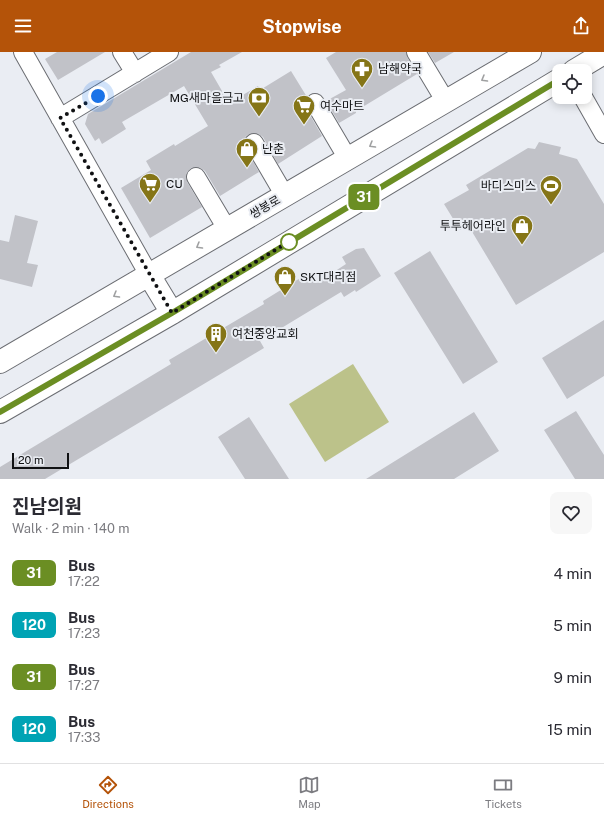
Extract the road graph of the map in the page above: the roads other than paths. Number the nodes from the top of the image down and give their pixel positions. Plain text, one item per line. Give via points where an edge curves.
1 (23, 52) edge
2 (122, 52) edge
3 (169, 52) edge
4 (416, 52) edge
5 (604, 53) edge
6 (517, 55) edge
7 (586, 64) edge
8 (135, 73) junction
9 (552, 84) edge
10 (446, 102) junction
11 (316, 103) dead end
12 (587, 104) edge
13 (60, 118) junction
14 (604, 134) edge
15 (254, 143) dead end
16 (348, 159) junction
17 (196, 177) dead end
18 (285, 196) junction
19 (227, 229) junction
20 (150, 275) junction
21 (172, 313) junction
22 (0, 362) edge
23 (0, 412) edge

1 - 13 street
2 - 8 street
3 - 8 street
4 - 10 street
5 - 7 street
6 -> 10 street, 쌍봉로
8 - 13 street
9 - 21 street
10 -> 16 street, 쌍봉로
11 - 16 street
12 - 14 street
13 - 20 street
15 - 18 street
16 - 18 street, 쌍봉로
17 - 19 street
18 - 19 street, 쌍봉로
19 -> 20 street, 쌍봉로
20 - 21 street
20 -> 22 street, 쌍봉로
21 - 23 street

